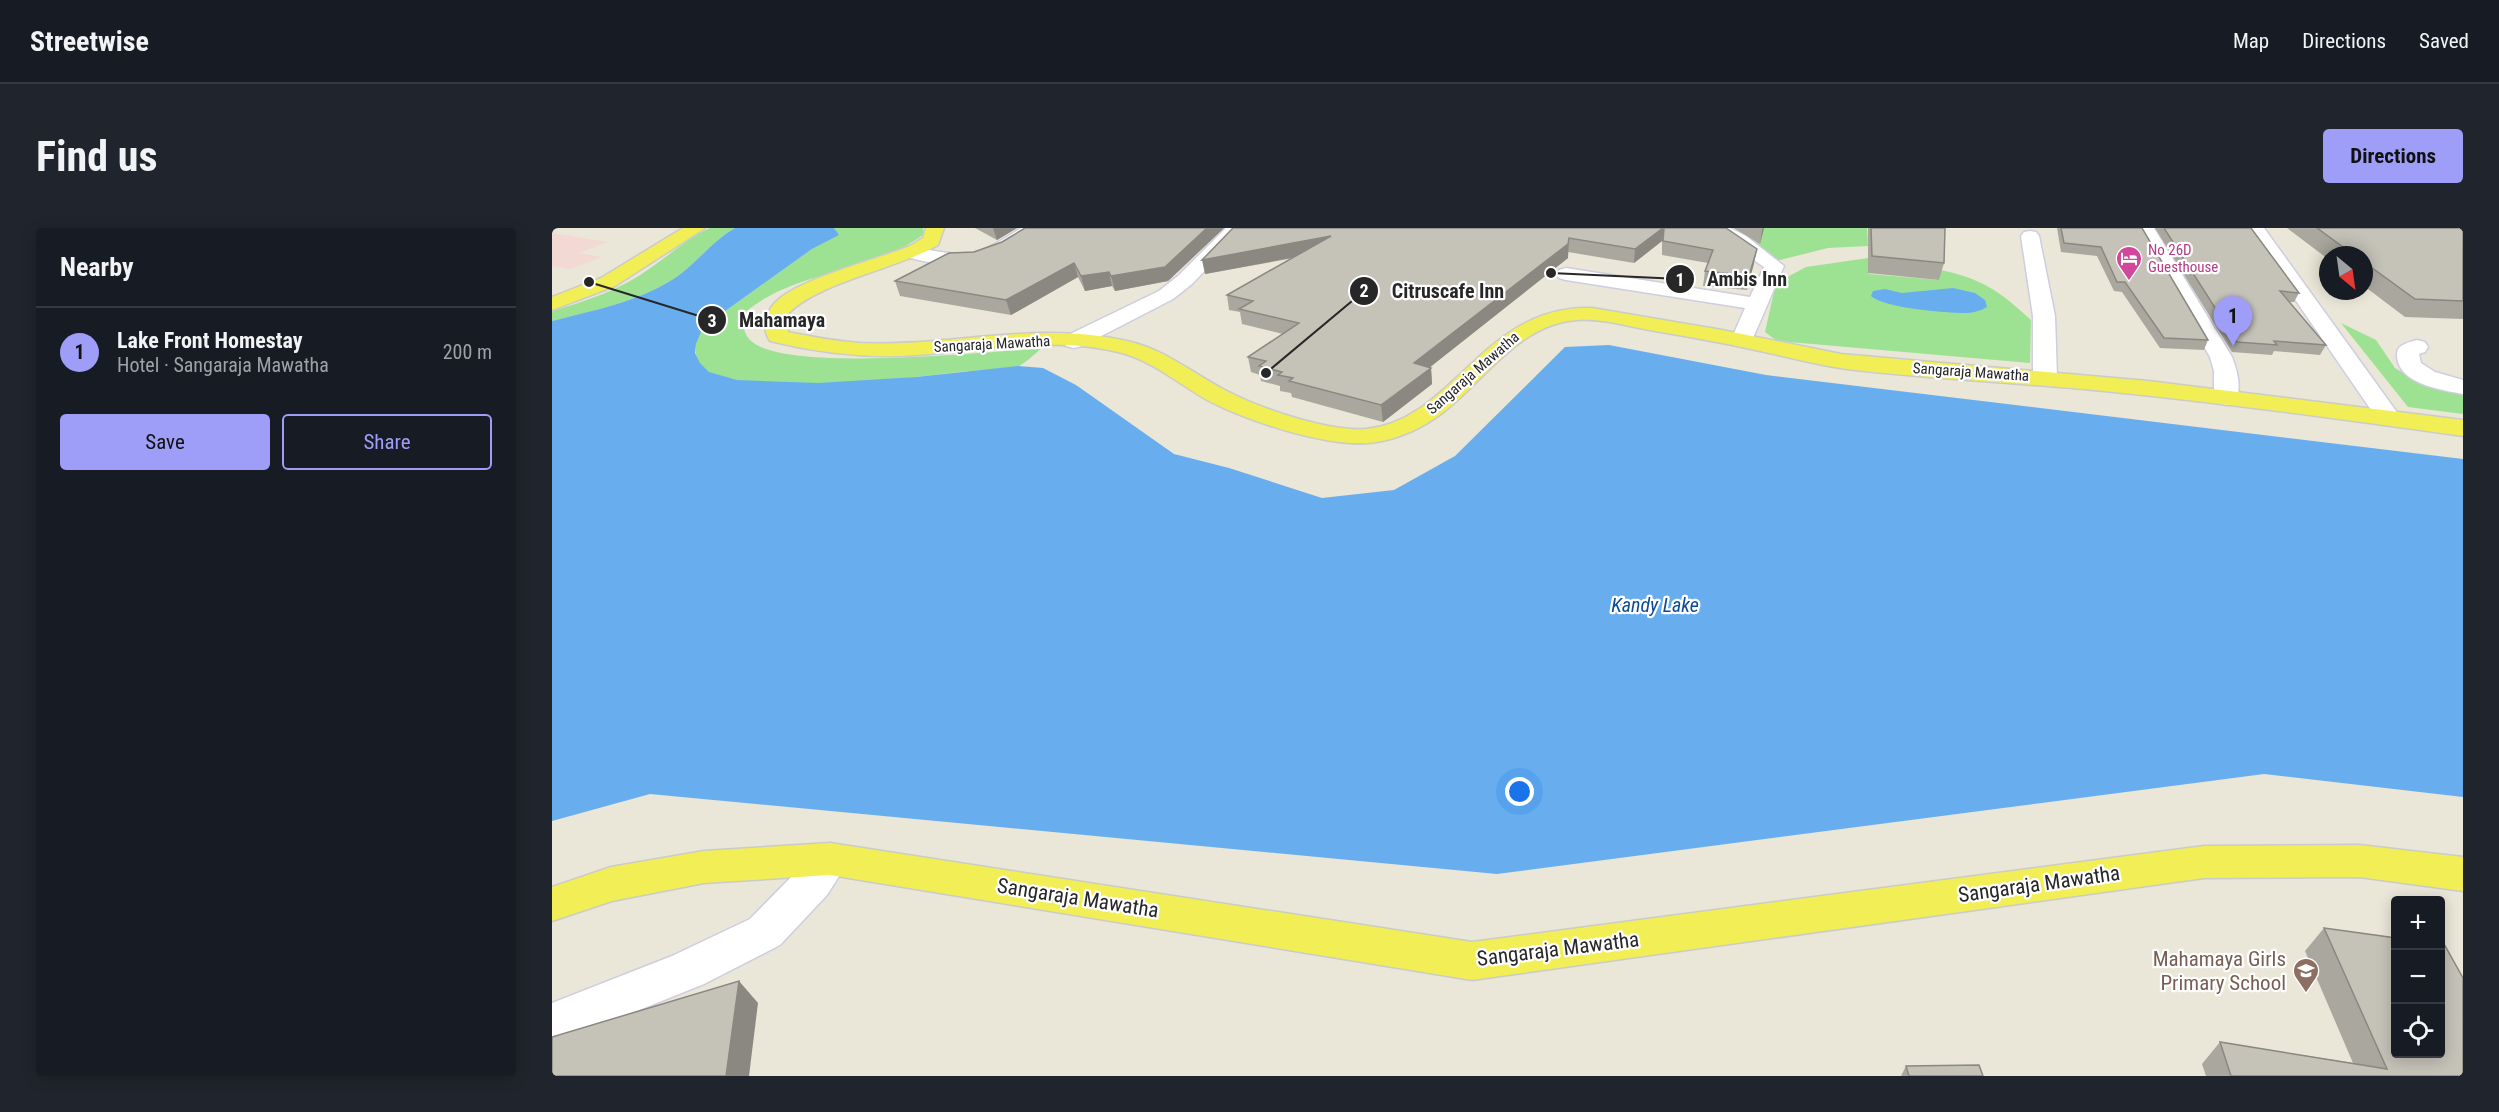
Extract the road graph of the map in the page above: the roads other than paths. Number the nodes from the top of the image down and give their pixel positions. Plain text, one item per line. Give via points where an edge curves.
1 (696, 228) edge
2 (934, 228) edge
3 (1034, 228) edge
4 (1237, 228) edge
5 (1716, 228) edge
6 (2145, 228) edge
7 (2255, 228) edge
8 (2030, 236) dead end
9 (913, 253) junction
10 (1566, 274) dead end
11 (552, 304) edge
12 (1756, 304) junction
13 (1742, 340) junction
14 (1074, 341) junction
15 (2417, 347) dead end
16 (2045, 378) junction
17 (2463, 387) edge
18 (2226, 398) junction
19 (2389, 418) junction
20 (2463, 428) edge
21 (830, 859) junction
22 (2463, 874) edge
23 (552, 904) edge
24 (552, 1024) edge

1 - 11 main road via 608,282
2 - 9 main road, Sangaraja Mawatha via 931,241
3 - 9 street via 979,259
4 - 14 street via 1166,295
5 - 12 street via 1740,240 1774,266
6 - 18 street via 2221,357 2226,371
7 - 19 street
8 - 16 street via 2044,316
9 - 14 main road, Sangaraja Mawatha via 801,295 779,311 778,336 809,345 853,349
10 - 12 street
12 - 13 street
13 - 14 main road, Sangaraja Mawatha via 1601,315 1571,314 1544,320 1521,331 1417,421 1358,438 1324,435 1228,401 1145,352
13 - 16 main road, Sangaraja Mawatha via 1837,360
15 - 17 street via 2408,350 2410,366 2431,378
16 - 18 main road, Sangaraja Mawatha
18 - 19 main road, Sangaraja Mawatha
19 - 20 main road, Sangaraja Mawatha
21 - 22 main road, Sangaraja Mawatha via 1472,961 2205,862 2359,861
21 - 23 main road, Sangaraja Mawatha via 704,867 611,884
21 - 24 street via 812,884 765,932 688,970

